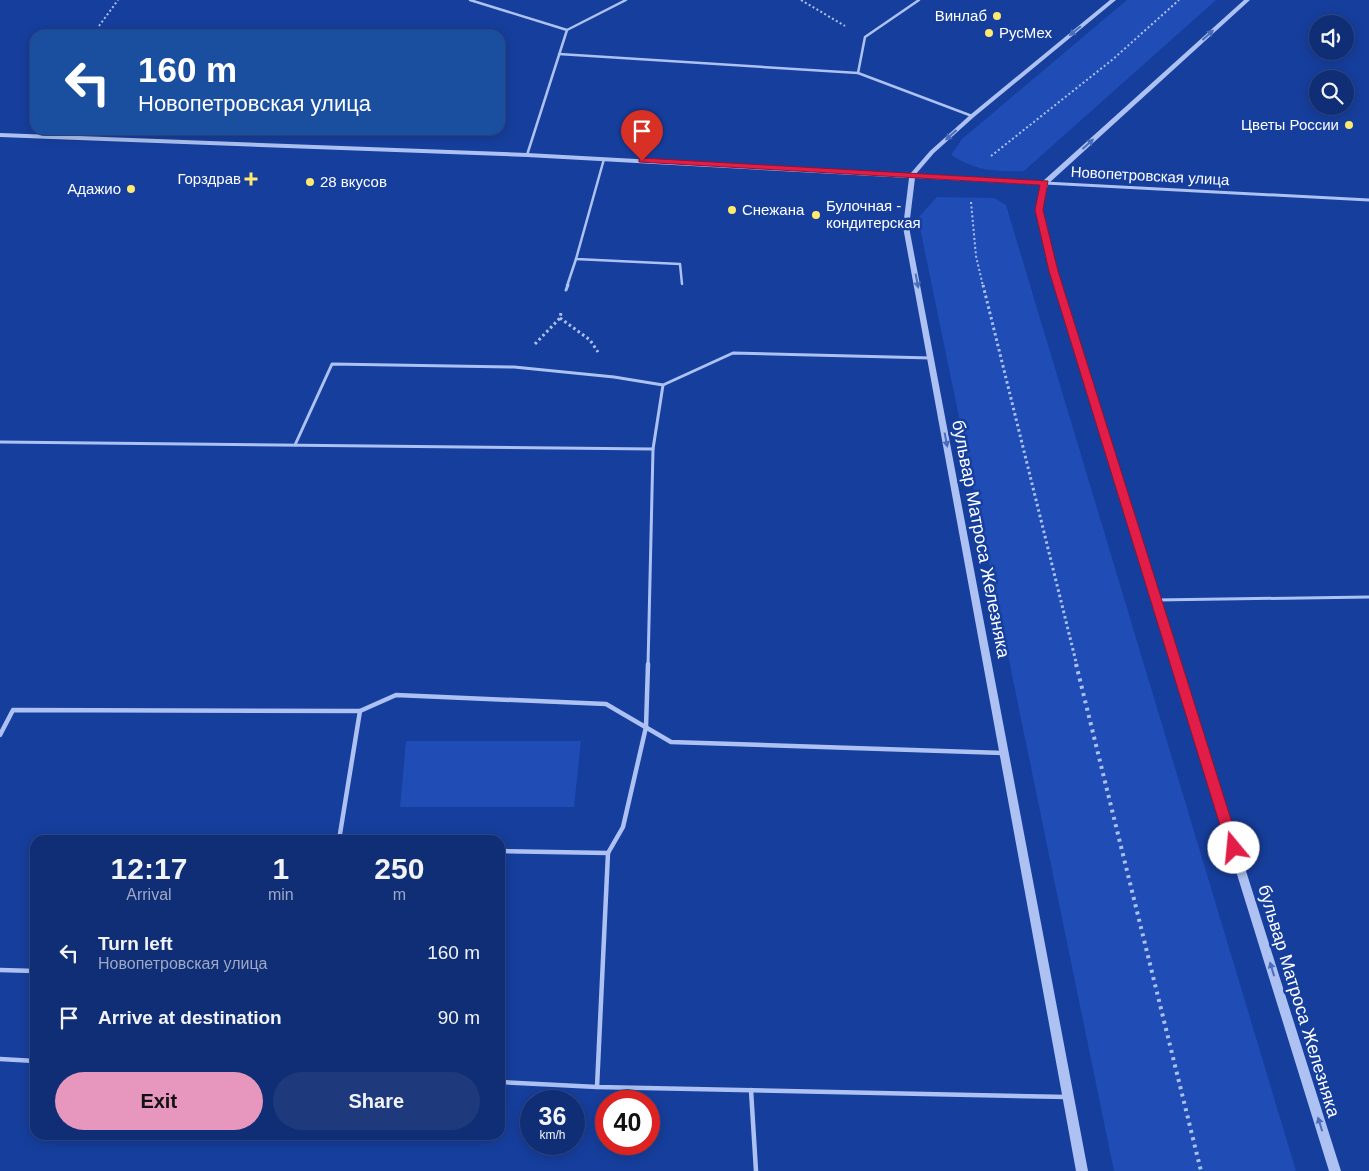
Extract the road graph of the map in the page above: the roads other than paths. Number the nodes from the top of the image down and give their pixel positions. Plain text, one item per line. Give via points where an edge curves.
1 (470, 0) edge
2 (626, 0) edge
3 (919, 0) edge
4 (1113, 0) edge
5 (1247, 0) edge
6 (567, 30) junction
7 (559, 54) junction
8 (858, 72) junction
9 (972, 116) junction
10 (0, 135) edge
11 (527, 154) junction
12 (604, 159) junction
13 (912, 175) junction
14 (1045, 183) junction
15 (1369, 200) edge
16 (576, 259) junction
17 (682, 284) dead end
18 (566, 290) road end
19 (931, 358) junction
20 (663, 385) junction
21 (0, 442) edge
22 (295, 445) junction
23 (653, 449) junction
24 (1369, 597) edge
25 (1156, 600) junction
26 (360, 711) junction
27 (646, 727) junction
28 (0, 735) edge
29 (1005, 753) junction
30 (340, 835) edge
31 (505, 851) edge
32 (608, 853) junction
33 (0, 970) edge
34 (30, 970) edge
35 (0, 1060) edge
36 (30, 1061) edge
37 (505, 1082) edge
38 (597, 1087) junction
39 (751, 1090) junction
40 (1068, 1096) junction
41 (756, 1171) edge
42 (1082, 1171) edge
43 (1335, 1171) edge

1 - 6 lane
2 - 6 lane
3 - 8 lane via 865,37
4 -> 9 street
14 -> 5 street
6 - 7 lane
7 - 8 lane
7 - 11 lane
8 - 9 lane
9 -> 13 street
10 - 11 street, Новопетровская улица
11 - 12 street, Новопетровская улица
12 - 13 street, Новопетровская улица
12 - 16 lane
13 - 14 street, Новопетровская улица
13 -> 19 street, бульвар Матроса Железняка via 906,227
14 - 15 street, Новопетровская улица
14 - 25 street, бульвар Матроса Железняка via 1039,210 1053,271
16 - 17 lane via 680,264
16 - 18 lane
19 - 20 lane via 733,353
19 -> 29 street, бульвар Матроса Железняка
20 - 22 lane via 514,367 332,364
20 - 23 lane
21 - 22 lane
22 - 23 lane
23 - 27 lane
24 - 25 lane
43 -> 25 street, бульвар Матроса Железняка
26 - 27 lane via 396,696 606,704
26 - 28 lane via 13,710
26 - 30 lane
27 - 29 lane via 671,742
27 - 32 lane via 623,827
29 - 40 street, бульвар Матроса Железняка
31 - 32 lane
32 - 38 lane
33 - 34 lane
35 - 36 lane
37 - 38 lane
38 - 39 lane
39 - 40 lane
39 - 41 lane
40 - 42 street, бульвар Матроса Железняка

